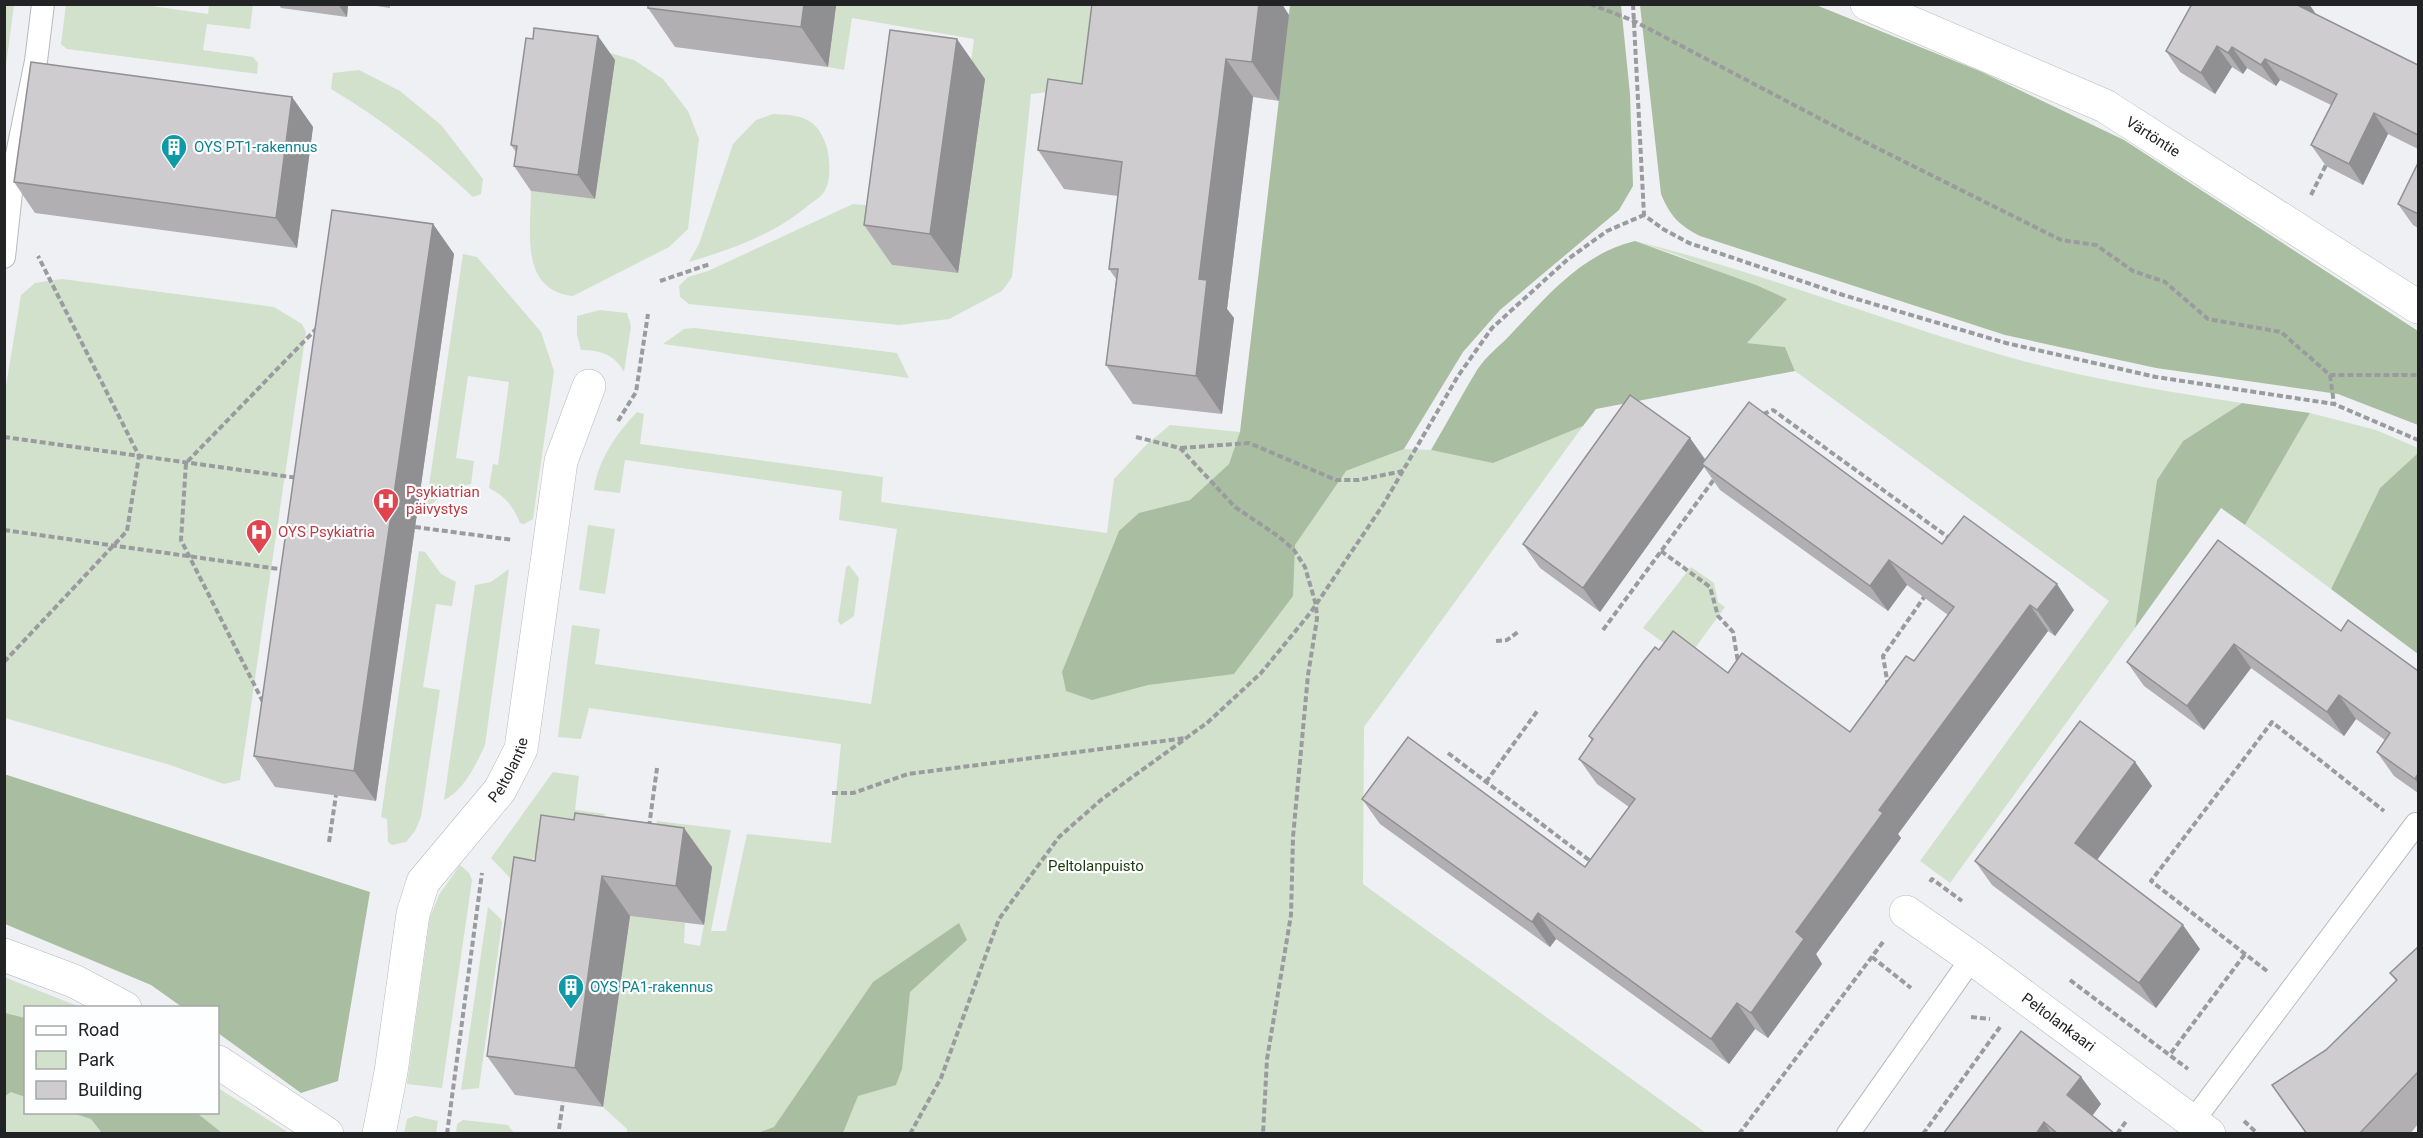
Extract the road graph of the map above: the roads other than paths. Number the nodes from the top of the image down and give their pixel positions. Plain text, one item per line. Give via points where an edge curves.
1 (43, 4) edge
2 (1868, 4) edge
3 (4, 257) edge
4 (2418, 307) edge
5 (589, 386) dead end
6 (2413, 828) road end
7 (1906, 912) road end
8 (4, 955) edge
9 (1972, 958) junction
10 (121, 1006) edge
11 (219, 1063) edge
12 (2201, 1127) edge
13 (327, 1134) edge
14 (379, 1134) edge
15 (1848, 1134) edge

1 - 3 lane via 36,61 13,174
2 - 4 street, Värtöntie via 2105,106
5 - 14 street, Peltolantie via 561,461 521,749 500,790 423,882 413,914
6 - 12 lane via 2291,989
7 - 9 street, Peltolankaari
8 - 10 street via 74,981
9 - 12 street, Peltolankaari
9 - 15 lane
11 - 13 street

